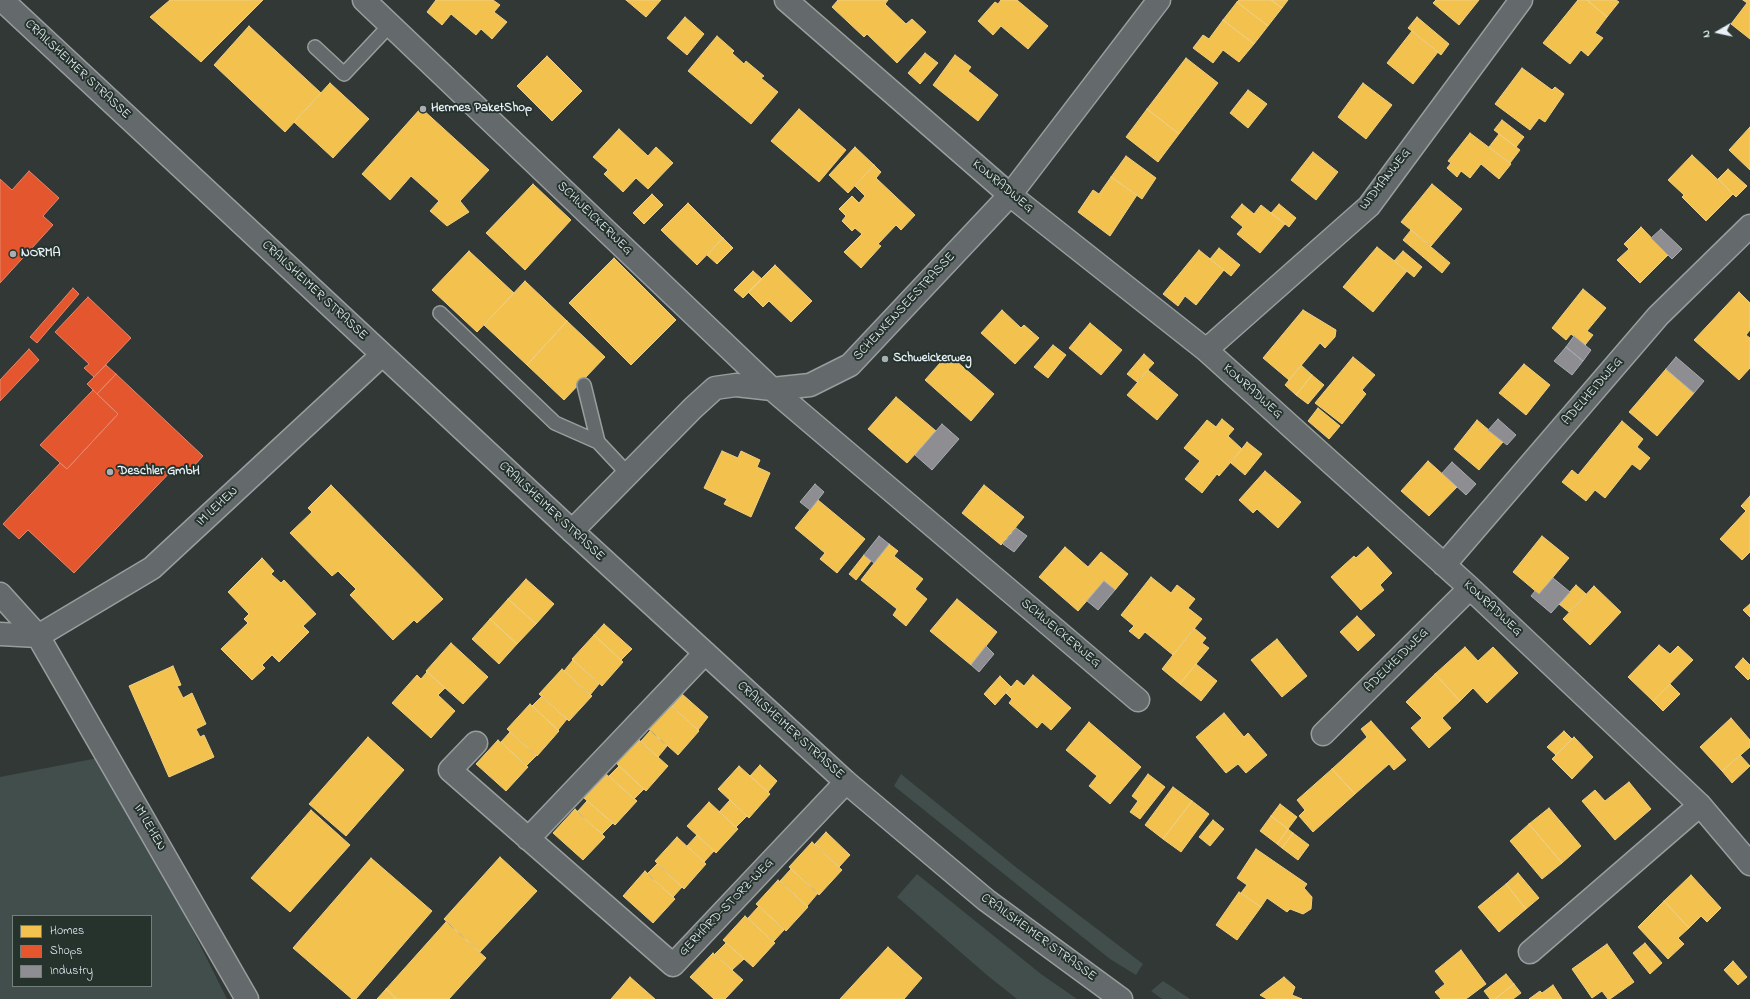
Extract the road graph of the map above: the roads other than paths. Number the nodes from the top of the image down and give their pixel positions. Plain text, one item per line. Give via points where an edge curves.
1 (2, 0) edge
2 (786, 0) edge
3 (1160, 0) edge
4 (1521, 0) edge
5 (368, 2) edge
6 (390, 25) junction
7 (315, 47) dead end
8 (1010, 195) junction
9 (1750, 226) edge
10 (440, 313) dead end
11 (1206, 350) junction
12 (382, 355) junction
13 (584, 385) dead end
14 (772, 389) junction
15 (598, 442) junction
16 (628, 474) junction
17 (572, 532) junction
18 (1444, 565) junction
19 (1470, 588) junction
20 (0, 594) edge
21 (0, 634) edge
22 (38, 636) junction
23 (705, 653) junction
24 (1138, 700) dead end
25 (1323, 734) dead end
26 (476, 743) dead end
27 (846, 782) junction
28 (1700, 805) junction
29 (528, 839) junction
30 (1750, 864) edge
31 (1530, 952) dead end
32 (247, 999) edge
33 (1121, 999) edge

1 - 12 street, CRAILSHEIMER STRASSE
2 - 8 street, KONRADWEG
3 - 8 street, SCHENKENSEESTRASSE
4 - 11 street, WIDMANWEG via 1369,206
5 - 6 street, SCHWEICKERWEG
6 - 7 lane via 344,74
6 - 14 street, SCHWEICKERWEG
8 - 11 street, KONRADWEG
8 - 14 street, SCHENKENSEESTRASSE via 850,365 810,385
9 - 18 street, ADELHEIDWEG via 1658,316
10 - 15 lane via 555,423
11 - 18 street, KONRADWEG
12 - 17 street, CRAILSHEIMER STRASSE
12 - 22 street, IM LEHEN via 152,568
13 - 15 lane
14 - 16 street, SCHENKENSEESTRASSE via 736,385 715,388
14 - 24 street, SCHWEICKERWEG
15 - 16 lane
16 - 17 street, SCHENKENSEESTRASSE
17 - 23 street, CRAILSHEIMER STRASSE
18 - 19 street, KONRADWEG
19 - 25 street, ADELHEIDWEG
19 - 28 street, KONRADWEG
20 - 22 street, IM LEHEN
21 - 22 street
22 - 32 street, IM LEHEN
23 - 27 street, CRAILSHEIMER STRASSE
23 - 29 street
26 - 29 street, GERHARD-STORZ-WEG via 450,770
27 - 29 street, GERHARD-STORZ-WEG via 673,965
27 - 33 street, CRAILSHEIMER STRASSE via 986,900
28 - 30 street, KONRADWEG
28 - 31 street

